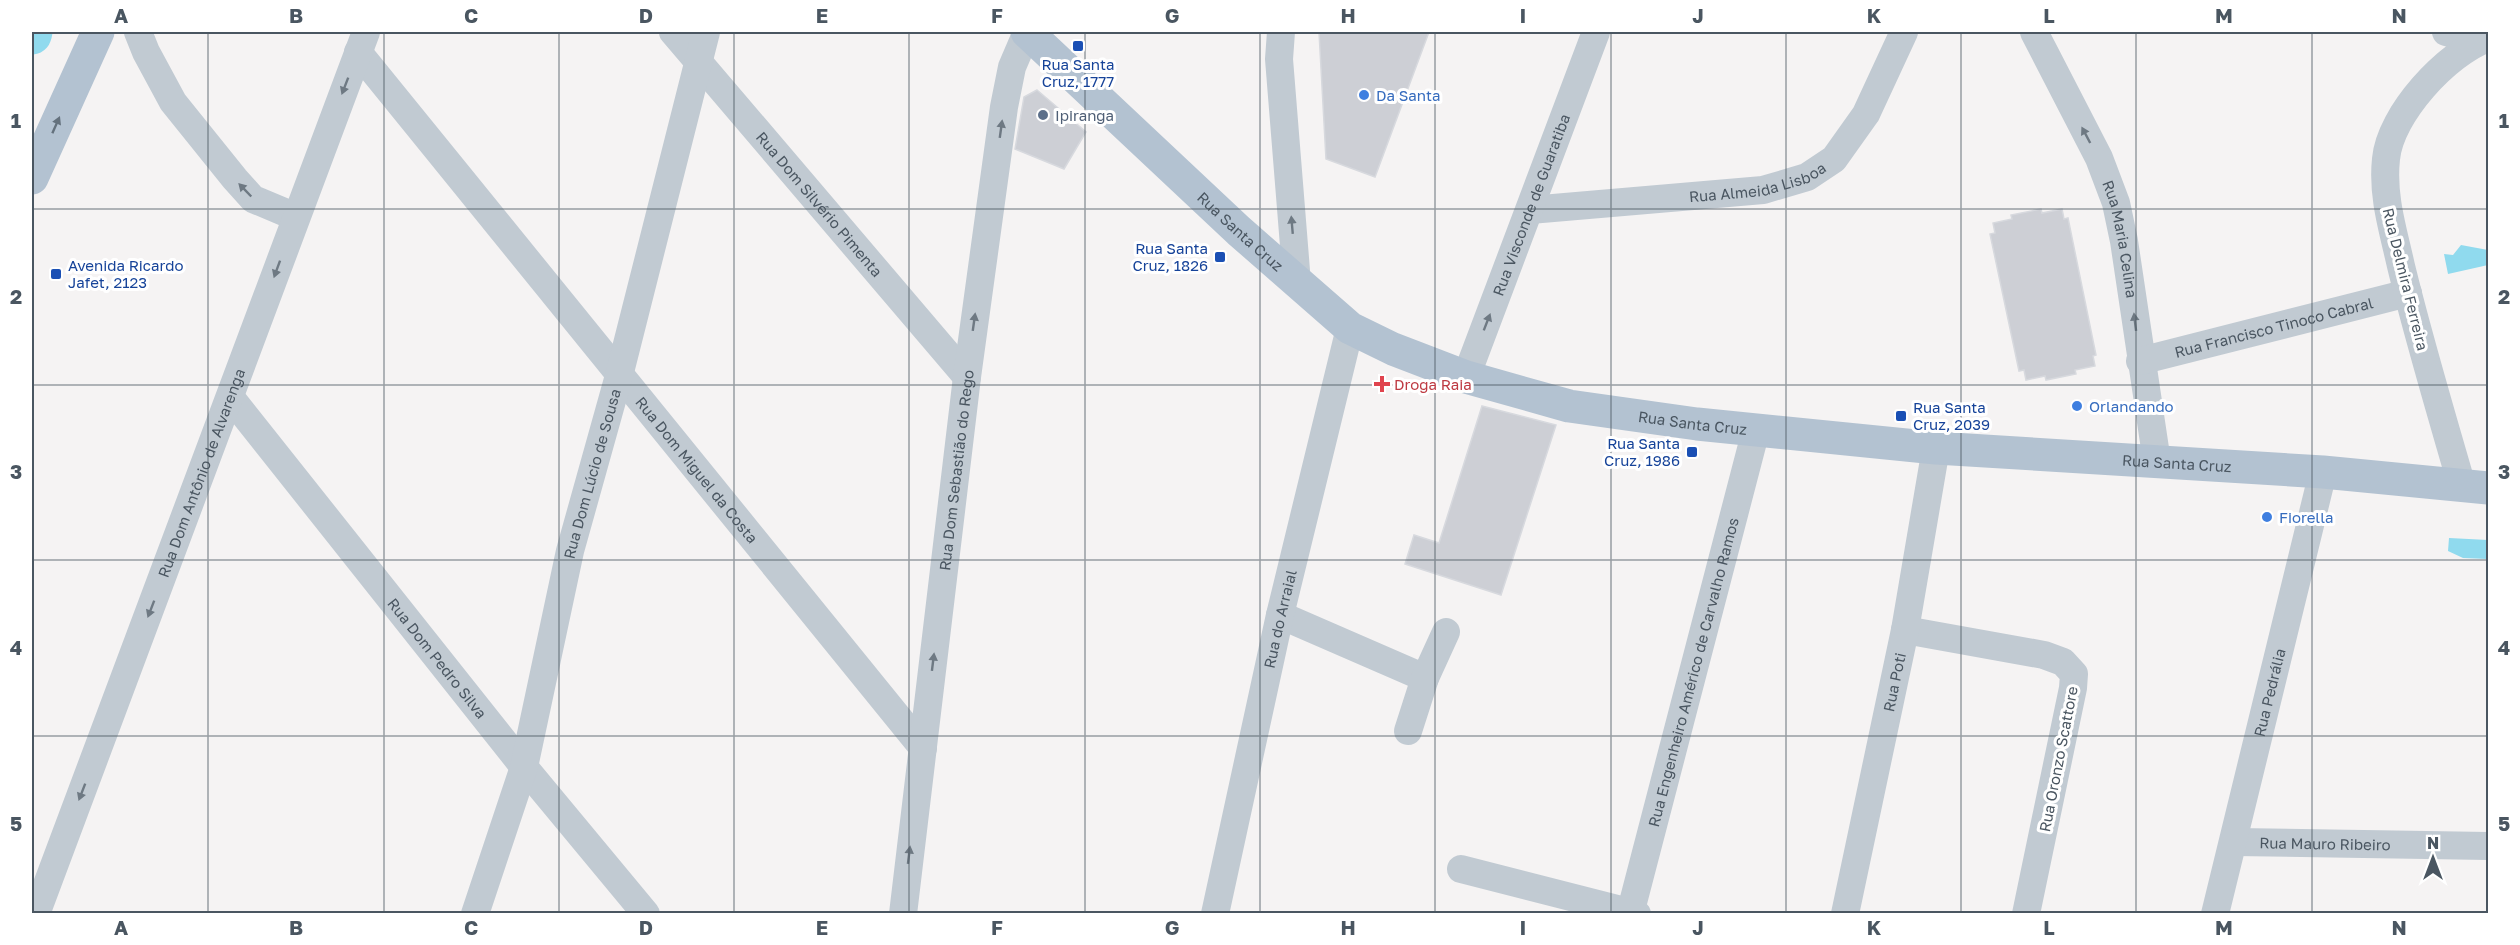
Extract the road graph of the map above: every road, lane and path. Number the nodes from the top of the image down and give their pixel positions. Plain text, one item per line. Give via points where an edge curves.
1 (98, 32) edge
2 (138, 32) edge
3 (673, 32) edge
4 (706, 32) edge
5 (1027, 32) edge
6 (1281, 32) edge
7 (1596, 32) edge
8 (1904, 32) edge
9 (2034, 32) edge
10 (2446, 32) edge
11 (2484, 40) edge
12 (362, 42) edge
13 (698, 63) junction
14 (32, 178) edge
15 (1530, 210) junction
16 (296, 217) junction
17 (1297, 283) junction
18 (2408, 293) junction
19 (1350, 328) junction
20 (2140, 361) junction
21 (620, 372) junction
22 (1466, 376) junction
23 (967, 377) junction
24 (231, 398) junction
25 (1756, 430) junction
26 (1936, 448) junction
27 (2157, 462) junction
28 (2323, 472) junction
29 (2475, 487) edge
30 (1280, 615) junction
31 (1905, 630) junction
32 (1446, 632) dead end
33 (1425, 678) junction
34 (1408, 731) dead end
35 (922, 748) junction
36 (524, 767) junction
37 (2235, 842) junction
38 (2488, 846) edge
39 (1461, 869) dead end
40 (1633, 913) edge
41 (36, 914) edge
42 (475, 914) edge
43 (646, 914) edge
44 (903, 914) edge
45 (1215, 914) edge
46 (1845, 914) edge
47 (2026, 914) edge
48 (2216, 914) edge

14 -> 1 main road
16 -> 2 street via 253,199 235,179 173,102
3 - 13 street, Rua Dom Silvério Pimenta
4 - 13 street, Rua Dom Lúcio de Sousa
5 - 17 main road, Rua Santa Cruz
23 -> 5 street, Rua Dom Sebastião do Rego via 1007,86
17 -> 6 street via 1279,59
7 - 15 street, Rua Visconde de Guaratiba
8 - 15 street, Rua Almeida Lisboa via 1866,114 1834,159 1807,177 1763,190
20 -> 9 street, Rua Maria Celina via 2116,203 2099,158
10 - 11 street
11 - 18 street, Rua Delmira Ferreira via 2426,82 2399,121 2386,156 2385,196
12 -> 16 street, Rua Dom Antônio de Alvarenga
12 - 21 street, Rua Dom Miguel da Costa
13 - 21 street, Rua Dom Lúcio de Sousa
13 - 23 street, Rua Dom Silvério Pimenta
22 -> 15 street, Rua Visconde de Guaratiba
16 -> 24 street, Rua Dom Antônio de Alvarenga
17 - 19 main road, Rua Santa Cruz
18 - 20 street, Rua Francisco Tinoco Cabral
18 - 29 street, Rua Delmira Ferreira
19 - 22 main road, Rua Santa Cruz via 1393,350
19 - 30 street, Rua do Arraial
20 - 27 street, Rua Maria Celina
21 - 35 street, Rua Dom Miguel da Costa
21 - 36 street, Rua Dom Lúcio de Sousa via 570,551
22 - 25 main road, Rua Santa Cruz via 1569,406
35 -> 23 street, Rua Dom Sebastião do Rego
24 - 36 street, Rua Dom Pedro Silva
24 -> 41 street, Rua Dom Antônio de Alvarenga
25 - 26 main road, Rua Santa Cruz
25 - 40 street, Rua Engenheiro Américo de Carvalho Ramos
26 - 27 main road, Rua Santa Cruz
26 - 31 street, Rua Poti
27 - 28 main road, Rua Santa Cruz
28 - 29 main road, Rua Santa Cruz
28 - 37 street, Rua Pedrália
30 - 33 street
30 - 45 street, Rua do Arraial
31 - 46 street, Rua Poti
31 - 47 street, Rua Oronzo Scattore via 2044,655 2063,662 2074,674
32 - 33 street
33 - 34 street
44 -> 35 street, Rua Dom Sebastião do Rego
36 - 42 street, Rua Dom Lúcio de Sousa
36 - 43 street, Rua Dom Pedro Silva
37 - 38 street, Rua Mauro Ribeiro
37 - 48 street, Rua Pedrália
39 - 40 street

